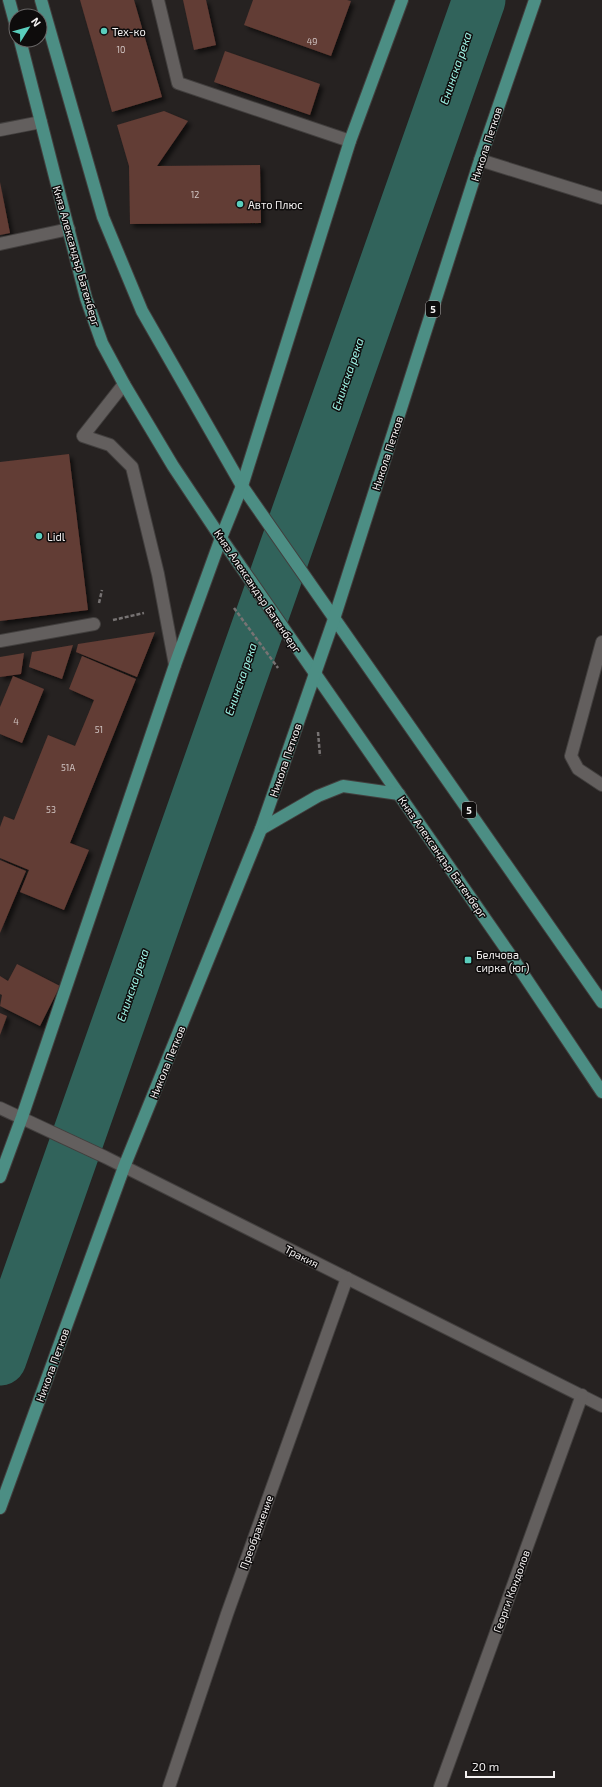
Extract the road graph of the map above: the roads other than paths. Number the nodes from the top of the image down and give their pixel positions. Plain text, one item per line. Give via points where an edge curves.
1 (41, 0) edge
2 (158, 0) edge
3 (402, 0) edge
4 (535, 0) edge
5 (22, 48) edge
6 (41, 122) junction
7 (0, 130) edge
8 (350, 141) junction
9 (480, 160) junction
10 (602, 198) edge
11 (69, 229) junction
12 (0, 244) edge
13 (124, 384) junction
14 (242, 486) junction
15 (221, 538) junction
16 (334, 619) junction
17 (94, 624) road end
18 (0, 642) edge
19 (602, 642) edge
20 (175, 665) junction
21 (315, 675) junction
22 (602, 785) edge
23 (399, 794) junction
24 (261, 829) junction
25 (602, 1002) edge
26 (602, 1092) edge
27 (0, 1108) edge
28 (22, 1118) junction
29 (124, 1167) junction
30 (0, 1177) edge
31 (347, 1278) junction
32 (582, 1395) junction
33 (602, 1406) edge
34 (0, 1508) edge
35 (169, 1787) edge
36 (440, 1787) edge

1 - 14 main road via 103,216 142,311
2 - 8 street via 178,83
3 - 8 main road
4 - 9 main road, Никола Петков / 5
5 - 6 main road, Княз Александър Батенберг
6 - 7 street
6 - 11 main road, Княз Александър Батенберг
8 - 14 main road
9 - 10 street
9 - 16 main road, Никола Петков / 5
11 - 12 street
11 - 13 main road, Княз Александър Батенберг via 86,298 102,344
13 - 15 main road, Княз Александър Батенберг via 173,466
13 - 20 street via 83,436 110,445 132,467 158,574
14 - 15 main road
14 - 16 main road
15 - 20 main road
15 - 21 main road, Княз Александър Батенберг
16 - 21 main road, Никола Петков
16 - 25 main road, 5
17 - 18 street
19 - 22 street via 571,756 578,769
20 - 28 main road
21 - 23 main road, Княз Александър Батенберг
21 - 24 main road, Никола Петков
23 - 24 main road via 343,786 318,796
23 - 26 main road, Княз Александър Батенберг
24 - 29 main road, Никола Петков
27 - 28 street, Тракия
28 - 29 street, Тракия
28 - 30 main road
29 - 31 street, Тракия
29 - 34 main road, Никола Петков
31 - 32 street, Тракия
31 - 35 street, Преображение via 227,1614
32 - 33 street, Тракия
32 - 36 street, Георги Кондолов

